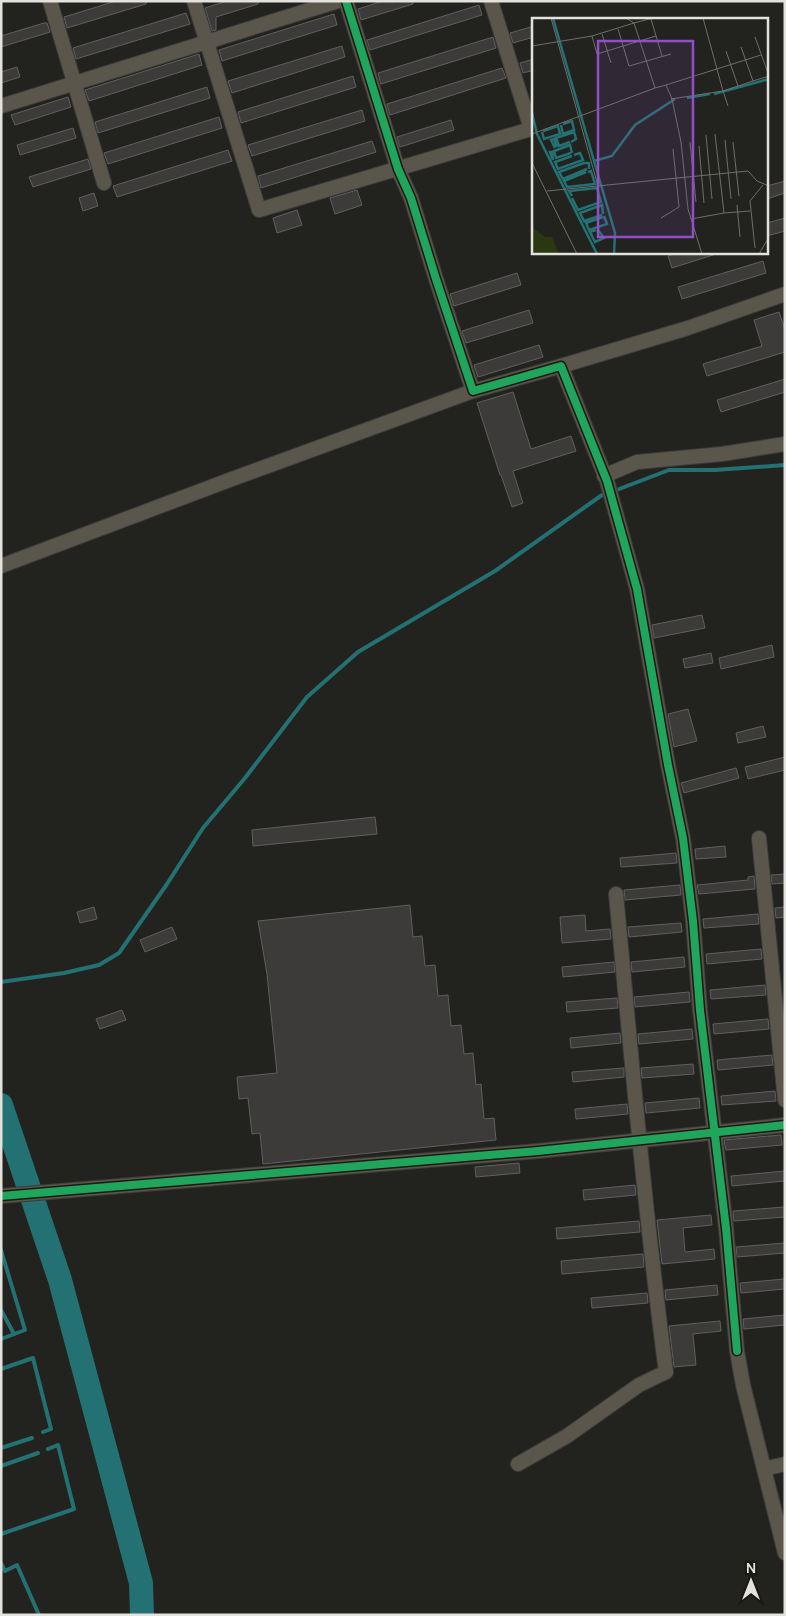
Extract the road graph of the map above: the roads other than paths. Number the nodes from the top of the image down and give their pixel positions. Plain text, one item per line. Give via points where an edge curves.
1 (50, 1) edge
2 (194, 1) edge
3 (338, 1) edge
4 (346, 1) edge
5 (490, 1) edge
6 (1, 106) edge
7 (532, 129) edge
8 (398, 169) junction
9 (104, 182) dead end
10 (785, 294) edge
11 (561, 366) junction
12 (473, 391) junction
13 (785, 444) edge
14 (605, 478) junction
15 (1, 566) edge
16 (759, 838) dead end
17 (616, 894) dead end
18 (785, 1100) edge
19 (785, 1125) edge
20 (715, 1132) junction
21 (639, 1140) junction
22 (1, 1196) edge
23 (518, 1464) dead end
24 (785, 1464) edge
25 (764, 1469) junction
26 (785, 1553) edge

1 - 9 street
2 - 8 street via 259,210
3 - 6 street
4 - 8 street
5 - 7 street
7 - 8 street
8 - 12 street via 411,198
10 - 11 street via 688,328
11 - 12 street
11 - 14 street
12 - 15 street
13 - 14 street via 637,462
14 - 20 street via 636,589 683,838
16 - 18 street
17 - 21 street
19 - 20 street
20 - 21 street
20 - 25 street via 737,1351
21 - 22 street
21 - 23 street via 666,1372
24 - 25 street
25 - 26 street

